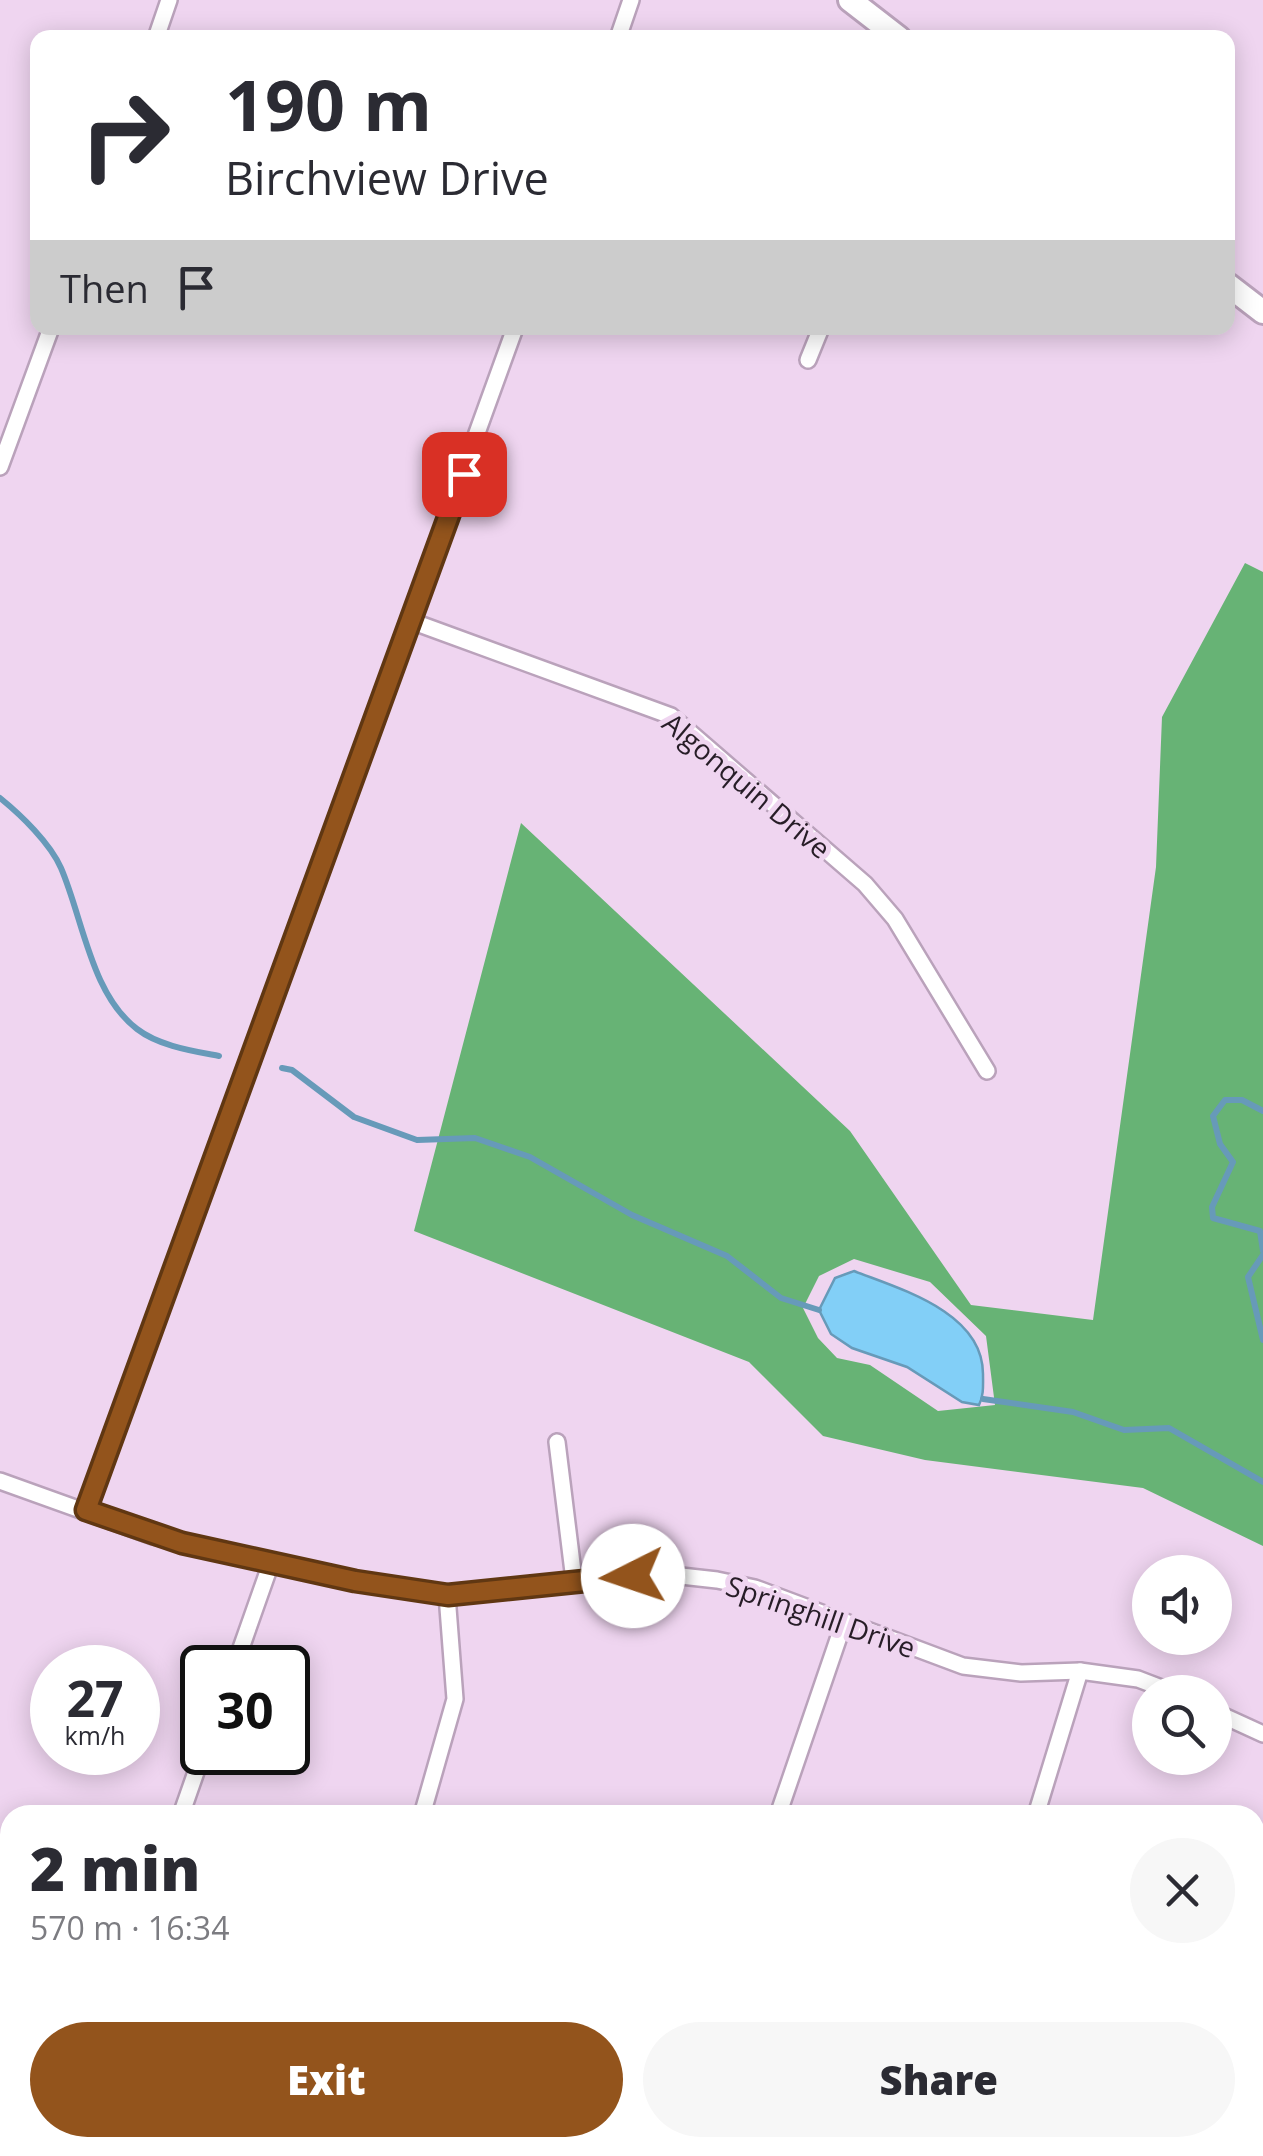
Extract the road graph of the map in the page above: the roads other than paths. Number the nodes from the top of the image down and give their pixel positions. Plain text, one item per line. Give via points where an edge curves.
1 (170, 0) edge
2 (631, 0) edge
3 (850, 0) edge
4 (159, 30) edge
5 (621, 30) edge
6 (889, 30) edge
7 (1235, 290) edge
8 (1263, 312) edge
9 (47, 335) edge
10 (513, 335) edge
11 (818, 335) edge
12 (808, 360) dead end
13 (0, 466) edge
14 (412, 621) junction
15 (987, 1070) dead end
16 (557, 1442) dead end
17 (0, 1481) edge
18 (86, 1510) junction
19 (271, 1563) junction
20 (574, 1580) junction
21 (448, 1595) junction
22 (844, 1622) junction
23 (242, 1645) edge
24 (1080, 1671) junction
25 (1132, 1678) edge
26 (1232, 1720) edge
27 (1263, 1734) edge
28 (195, 1775) edge
29 (184, 1805) edge
30 (425, 1805) edge
31 (781, 1805) edge
32 (1039, 1805) edge

1 - 4 street
2 - 5 street
3 - 6 street
7 - 8 street
9 - 13 street
10 - 14 street
11 - 12 street
14 - 15 street, Algonquin Drive via 671,716 896,919
14 - 18 street
16 - 20 street
17 - 18 street, Springhill Drive
18 - 19 street, Springhill Drive via 153,1536
19 - 21 street, Springhill Drive
19 - 23 street
20 - 21 street, Springhill Drive
20 - 22 street, Springhill Drive via 663,1574 717,1580
21 - 30 street via 455,1700
22 - 24 street, Springhill Drive via 962,1666
22 - 31 street
24 - 25 street, Springhill Drive
24 - 32 street
26 - 27 street
28 - 29 street

